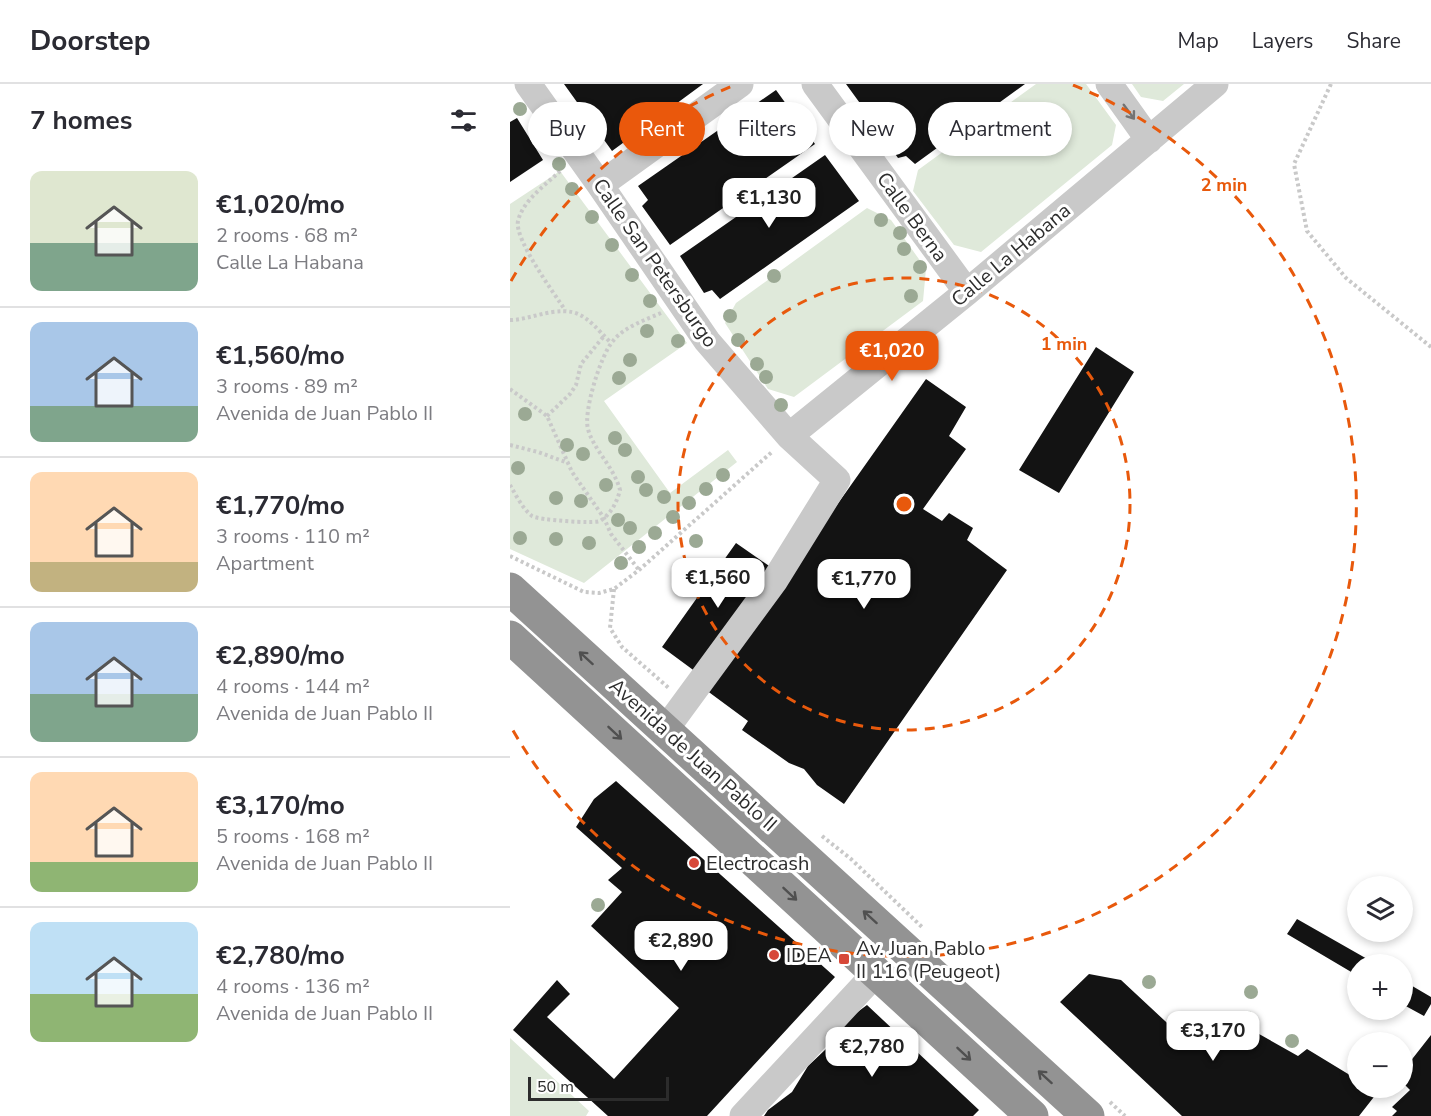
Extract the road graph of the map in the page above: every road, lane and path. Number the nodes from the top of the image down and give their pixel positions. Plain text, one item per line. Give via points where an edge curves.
1 (528, 84) edge
2 (740, 84) edge
3 (815, 84) edge
4 (1109, 84) edge
5 (1215, 84) edge
6 (1331, 84) edge
7 (1149, 140) junction
8 (560, 171) dead end
9 (600, 185) junction
10 (510, 223) edge
11 (518, 223) junction
12 (967, 292) junction
13 (565, 310) junction
14 (661, 313) dead end
15 (510, 320) edge
16 (604, 336) junction
17 (611, 343) junction
18 (1431, 347) edge
19 (510, 389) edge
20 (547, 416) junction
21 (789, 436) junction
22 (510, 445) edge
23 (568, 463) junction
24 (510, 485) edge
25 (604, 518) junction
26 (510, 556) edge
27 (639, 570) junction
28 (510, 589) edge
29 (614, 589) junction
30 (510, 637) edge
31 (671, 722) junction
32 (876, 973) junction
33 (743, 1116) edge
34 (1032, 1116) edge
35 (1088, 1116) edge

1 - 9 street, Calle San Petersburgo
2 - 9 street
3 - 12 street, Calle Berna
4 -> 7 street
5 - 7 street, Calle La Habana
6 - 18 path via 1294,164 1307,231 1346,278
7 - 12 street, Calle La Habana
8 - 11 path via 525,206
9 - 21 street, Calle San Petersburgo via 707,341
10 - 11 path
11 - 13 path via 523,243
12 - 21 street, Calle La Habana
13 - 15 path
13 - 16 path via 588,319
14 - 17 path via 631,327
16 - 17 path
16 - 20 path via 581,364 570,394
17 - 25 path via 595,382 587,419 592,438 621,490
19 - 20 path
20 - 23 path
21 - 27 path
21 - 31 street, Calle San Petersburgo via 837,480 775,580
22 - 23 path
23 - 25 path
24 - 25 path via 537,518 592,523
25 - 27 path via 611,534
26 - 29 path via 584,592
27 - 29 path
31 -> 28 highway, Avenida de Juan Pablo II
29 - 31 path via 610,628 622,646 674,693
30 -> 32 highway, Avenida de Juan Pablo II
35 -> 31 highway, Avenida de Juan Pablo II
32 - 33 street
32 -> 34 highway, Avenida de Juan Pablo II

